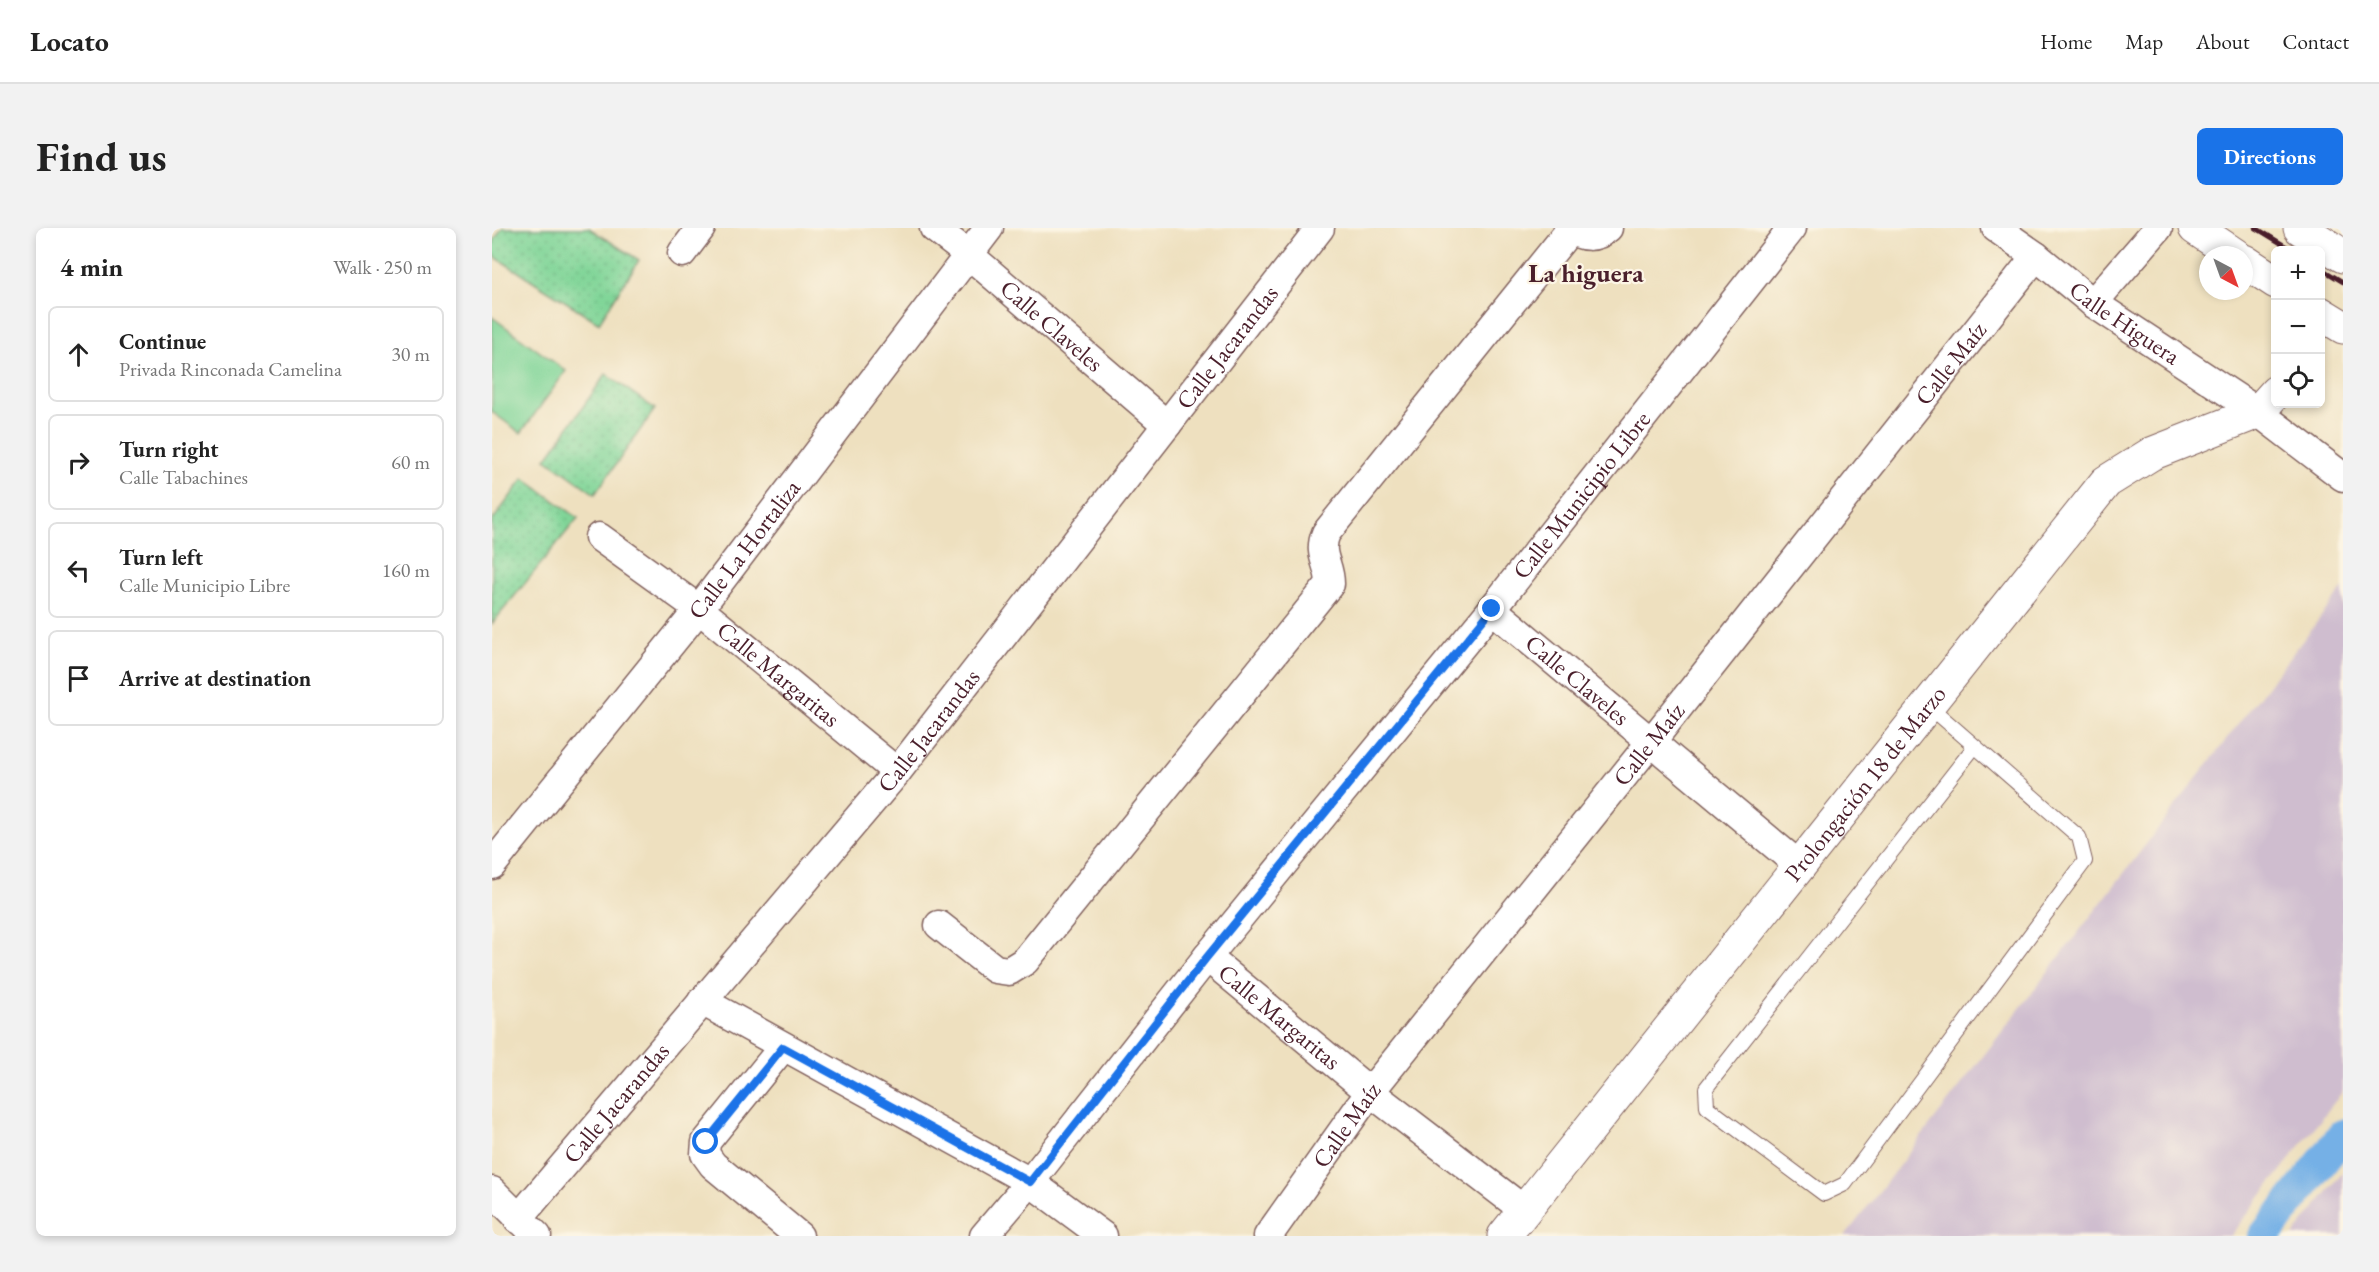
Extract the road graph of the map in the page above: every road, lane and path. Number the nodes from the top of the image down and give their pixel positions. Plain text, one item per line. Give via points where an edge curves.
1 (701, 228) edge
2 (934, 228) edge
3 (989, 228) edge
4 (1320, 228) edge
5 (1608, 228) edge
6 (1792, 228) edge
7 (1996, 228) edge
8 (2157, 228) edge
9 (2195, 228) edge
10 (2300, 228) edge
11 (1569, 229) edge
12 (2222, 246) edge
13 (682, 254) dead end
14 (968, 254) junction
15 (2036, 256) junction
16 (2343, 256) edge
17 (2253, 267) edge
18 (2271, 279) edge
19 (2093, 303) junction
20 (2267, 402) edge
21 (1167, 425) junction
22 (2343, 477) edge
23 (599, 537) dead end
24 (699, 609) junction
25 (1492, 609) junction
26 (1929, 706) junction
27 (1651, 742) junction
28 (1975, 746) junction
29 (897, 772) junction
30 (492, 864) edge
31 (1801, 867) junction
32 (939, 925) dead end
33 (1207, 957) junction
34 (702, 1001) junction
35 (783, 1047) junction
36 (1370, 1092) junction
37 (1030, 1182) junction
38 (492, 1191) edge
39 (1524, 1210) junction
40 (528, 1227) edge
41 (799, 1236) edge
42 (984, 1236) edge
43 (1103, 1236) edge
44 (1268, 1236) edge
45 (1504, 1236) edge

1 - 13 street
2 - 14 street, Calle Claveles
3 - 14 street, Calle La Hortaliza
4 - 21 street, Calle Jacarandas
5 - 11 street via 1592,236 1581,236
6 - 25 street, Calle Municipio Libre
7 - 15 street, Calle Higuera
8 - 19 street
9 - 12 street
10 - 16 street
11 - 32 street via 1326,533 1322,554 1330,584 1024,960 1009,971 995,969
14 - 21 street, Calle Claveles
14 - 24 street, Calle La Hortaliza
15 - 19 street, Calle Higuera
15 - 27 street, Calle Maíz
17 - 18 street
19 - 20 street, Calle Higuera
20 - 22 street, Calle Higuera
20 - 26 street, Prolongación 18 de Marzo via 2151,454 2106,482
21 - 29 street, Calle Jacarandas
23 - 24 street, Calle Margaritas
24 - 29 street, Calle Margaritas
24 - 30 street, Calle La Hortaliza
25 - 27 street, Calle Claveles
25 - 33 street, Calle Municipio Libre
26 - 28 lane
26 - 31 street, Prolongación 18 de Marzo
27 - 31 street, Calle Claveles
27 - 36 street, Calle Maíz
28 - 28 lane via 1706,1088 1707,1107 1824,1194 1845,1184 2085,861 2079,837
29 - 34 street, Calle Jacarandas
31 - 39 street, Prolongación 18 de Marzo
33 - 36 street, Calle Margaritas
33 - 37 street, Calle Municipio Libre
34 - 35 street
34 - 40 street, Calle Jacarandas
35 - 37 street
35 - 41 street via 706,1142 705,1154 713,1165
36 - 39 street, Calle Margaritas
36 - 44 street, Calle Maíz
37 - 42 street, Calle Municipio Libre
37 - 43 street
38 - 40 street
39 - 45 street, Prolongación 18 de Marzo

